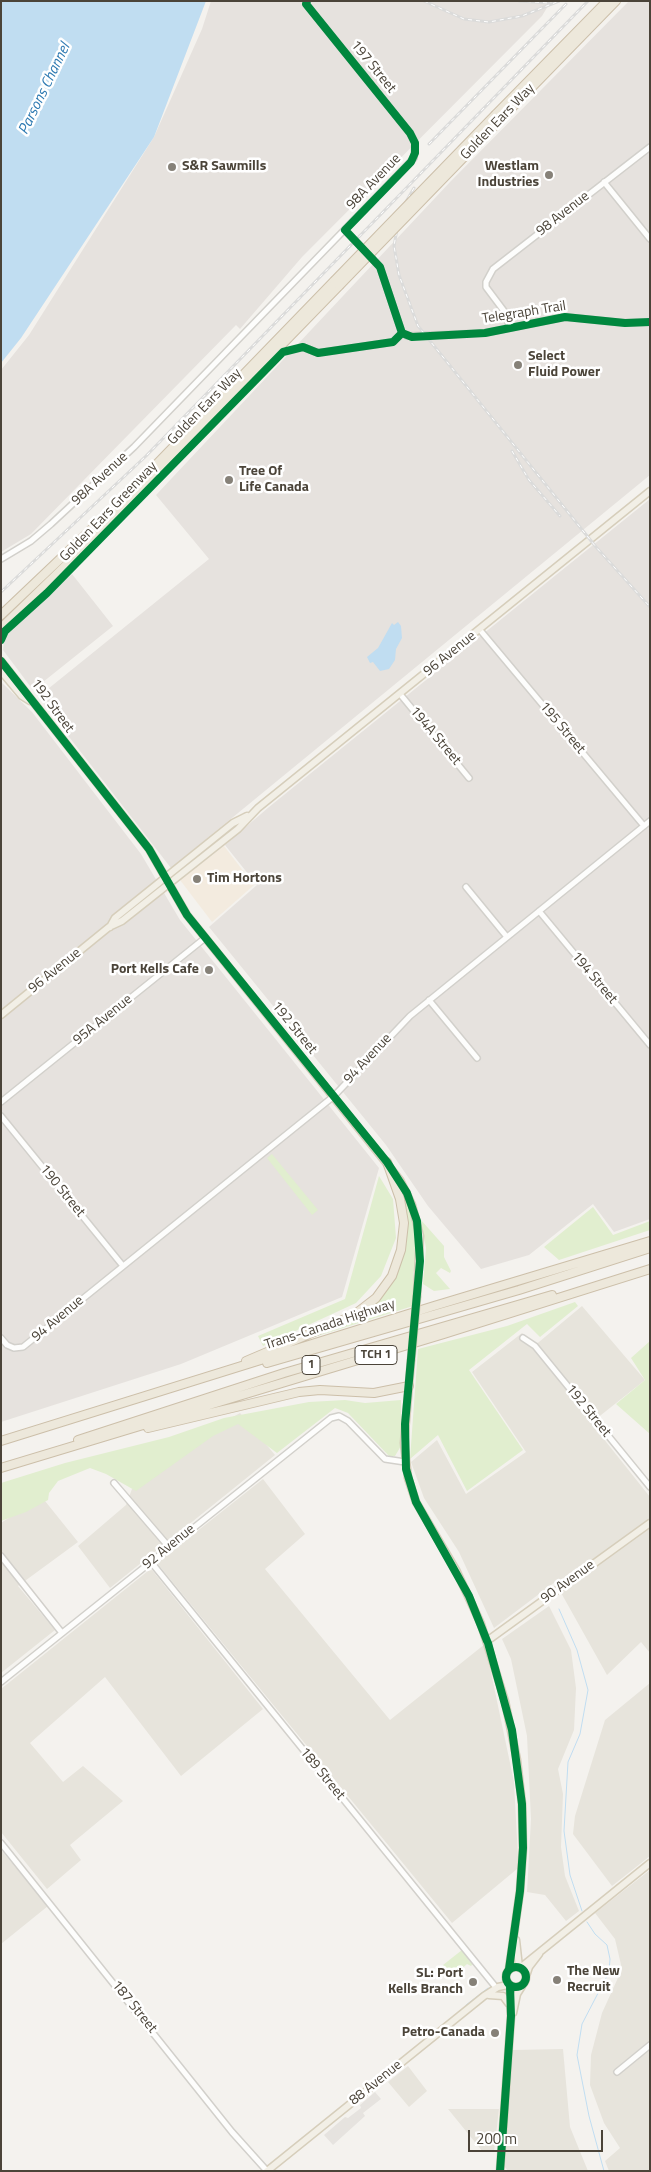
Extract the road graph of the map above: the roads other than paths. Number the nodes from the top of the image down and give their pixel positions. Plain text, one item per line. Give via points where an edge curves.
1 (606, 1) edge
2 (616, 1) edge
3 (306, 2) edge
4 (499, 117) junction
5 (650, 147) edge
6 (416, 149) joint
7 (604, 182) junction
8 (345, 230) junction
9 (650, 239) edge
10 (337, 284) junction
11 (650, 322) edge
12 (509, 328) junction
13 (402, 333) junction
14 (303, 347) dead end
15 (650, 491) edge
16 (1, 559) edge
17 (1, 616) edge
18 (1, 628) edge
19 (480, 630) junction
20 (1, 661) edge
21 (1, 671) edge
22 (400, 694) junction
23 (30, 700) junction
24 (469, 778) dead end
25 (650, 822) edge
26 (644, 826) junction
27 (166, 882) junction
28 (466, 888) dead end
29 (539, 911) junction
30 (507, 937) junction
31 (205, 938) junction
32 (429, 1000) junction
33 (1, 1015) edge
34 (650, 1045) edge
35 (477, 1058) dead end
36 (334, 1096) junction
37 (1, 1102) edge
38 (1, 1116) edge
39 (387, 1162) junction
40 (650, 1241) edge
41 (650, 1248) edge
42 (123, 1266) junction
43 (650, 1268) edge
44 (624, 1276) junction
45 (1, 1338) edge
46 (523, 1338) dead end
47 (228, 1371) junction
48 (204, 1378) junction
49 (409, 1386) junction
50 (126, 1431) junction
51 (1, 1441) edge
52 (405, 1462) junction
53 (1, 1467) edge
54 (114, 1483) dead end
55 (650, 1486) edge
56 (650, 1523) edge
57 (169, 1547) junction
58 (1, 1556) edge
59 (151, 1562) junction
60 (62, 1633) junction
61 (487, 1641) junction
62 (1, 1682) edge
63 (1, 1843) edge
64 (650, 1863) edge
65 (515, 1934) junction
66 (516, 1952) junction
67 (536, 1954) junction
68 (519, 1967) junction
69 (508, 1972) junction
70 (526, 1976) junction
71 (494, 1985) junction
72 (509, 1985) junction
73 (522, 1986) junction
74 (486, 1996) junction
75 (510, 2005) junction
76 (511, 2016) junction
77 (650, 2045) edge
78 (617, 2072) dead end
79 (500, 2170) edge
80 (267, 2171) edge

1 - 4 highway, Golden Ears Way
2 - 4 highway, Golden Ears Way
3 - 6 street, 197 Street via 410,133
4 - 10 highway, Golden Ears Way, bridge
5 - 7 street, 98 Avenue
6 - 8 street, 98A Avenue via 412,162
7 - 9 street
7 - 12 street, 98 Avenue via 493,269 486,287 507,316
8 - 13 street via 380,267
8 - 16 street, 98A Avenue via 121,459 31,541
10 - 17 highway, Golden Ears Way
10 - 18 highway, Golden Ears Way via 101,531
11 - 12 street, Telegraph Trail via 565,317
12 - 13 street, Telegraph Trail via 412,337
13 - 14 street via 393,342 318,353
15 - 19 main road, 96 Avenue
19 - 22 main road, 96 Avenue
19 - 26 street, 195 Street
20 - 23 main road, 192 Street
21 - 23 main road, 192 Street via 22,696
22 - 24 street, 194A Street
22 - 27 main road, 96 Avenue via 249,816 238,829
23 - 27 main road, 192 Street via 149,849
25 - 26 street, 94 Avenue
26 - 29 street, 94 Avenue
27 - 31 main road, 192 Street
27 - 33 main road, 96 Avenue via 122,921 109,927
28 - 30 street
29 - 30 street, 94 Avenue
29 - 34 street, 194 Street
30 - 32 street, 94 Avenue
31 - 36 main road, 192 Street
31 - 37 street, 95A Avenue
32 - 35 street
32 - 36 street, 94 Avenue via 395,1030
36 - 39 main road, 192 Street
36 - 42 street, 94 Avenue
38 - 42 street, 190 Street
39 - 48 highway via 400,1199 404,1223 401,1250 392,1276 376,1298 354,1315
39 - 49 main road, 192 Street, bridge via 407,1193 417,1221 420,1261
40 - 47 highway, Trans-Canada Highway / TCH 1
41 - 47 highway, Trans-Canada Highway / 1 via 366,1336 279,1361
42 - 45 street, 94 Avenue via 23,1347 14,1348
43 - 44 highway, TCH 1
44 - 50 highway, TCH 1
44 - 53 highway, 1 via 505,1307 284,1373
46 - 55 street, 192 Street via 535,1346
47 - 48 highway, Trans-Canada Highway / TCH 1
48 - 51 highway, Trans-Canada Highway / TCH 1
49 - 50 highway via 374,1393 298,1392 155,1427
49 - 52 main road, 192 Street
50 - 53 highway, TCH 1
52 - 57 street, 92 Avenue via 385,1459 339,1416 327,1421
52 - 61 main road, 192 Street via 413,1495 469,1596
54 - 57 street
56 - 61 main road, 90 Avenue
57 - 59 street, 92 Avenue
58 - 60 street
59 - 60 street, 92 Avenue
59 - 71 street, 189 Street
60 - 62 street, 92 Avenue
61 - 65 main road, 192 Street via 505,1701 520,1789 523,1848
63 - 80 street, 187 Street via 232,2132
64 - 67 main road
65 - 66 main road
65 - 69 main road
66 - 67 main road via 523,1956
66 - 68 main road
67 - 68 main road
67 - 70 main road
68 - 69 main road
68 - 70 main road
69 - 71 main road, 88 Avenue
69 - 72 main road
70 - 73 main road
71 - 74 main road, 88 Avenue
72 - 73 main road
72 - 74 main road, 88 Avenue via 498,1987
72 - 75 main road
73 - 76 main road
74 - 75 main road via 503,1996
74 - 80 main road, 88 Avenue
75 - 76 main road
76 - 79 main road
77 - 78 street

